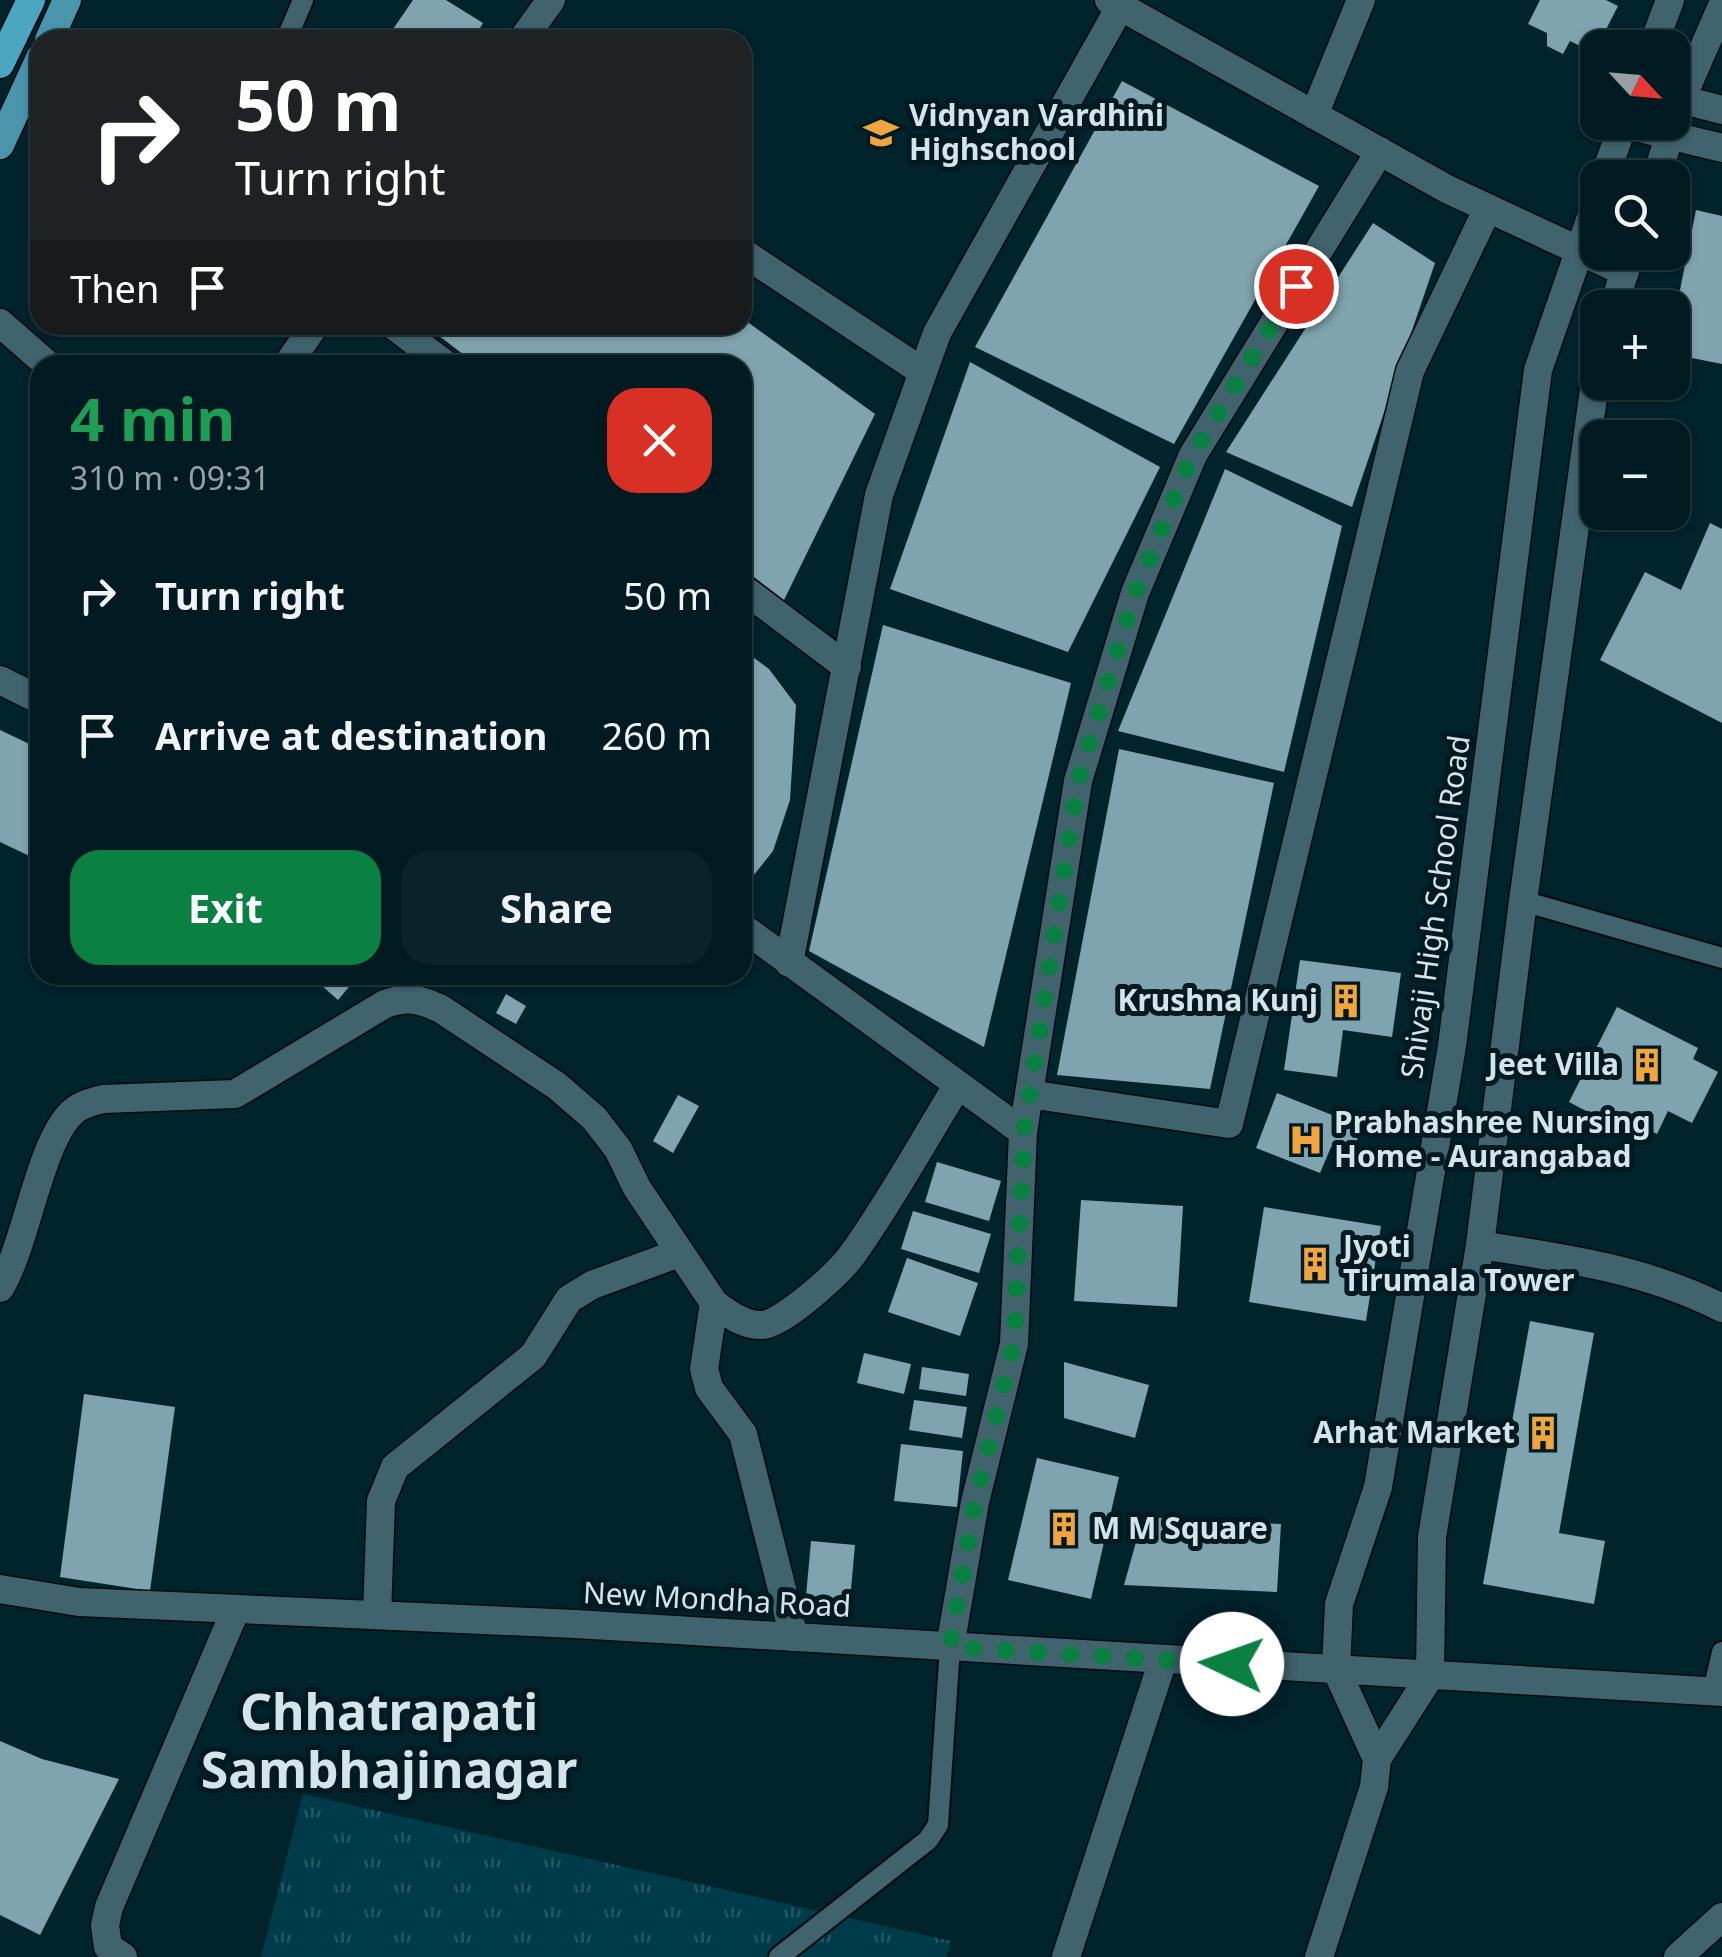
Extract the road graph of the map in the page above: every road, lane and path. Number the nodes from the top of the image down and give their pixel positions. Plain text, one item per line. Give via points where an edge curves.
1 (31, 0) edge
2 (67, 0) edge
3 (303, 0) edge
4 (551, 0) edge
5 (1361, 0) edge
6 (1670, 0) edge
7 (1114, 3) edge
8 (1722, 6) edge
9 (53, 30) edge
10 (290, 30) edge
11 (529, 30) edge
12 (1659, 30) edge
13 (0, 64) edge
14 (1690, 71) edge
15 (30, 80) edge
16 (1690, 101) edge
17 (1722, 110) edge
18 (1314, 115) junction
19 (1690, 139) edge
20 (0, 145) edge
21 (1722, 148) edge
22 (1380, 151) junction
23 (1488, 208) junction
24 (1579, 250) joint
25 (752, 259) edge
26 (0, 324) edge
27 (406, 335) edge
28 (36, 355) edge
29 (433, 355) edge
30 (923, 372) junction
31 (1593, 400) edge
32 (752, 596) edge
33 (846, 667) junction
34 (0, 680) edge
35 (30, 695) edge
36 (1523, 901) junction
37 (752, 935) edge
38 (1722, 958) edge
39 (789, 963) junction
40 (958, 1085) junction
41 (1030, 1094) junction
42 (1024, 1132) junction
43 (1480, 1245) junction
44 (679, 1253) junction
45 (0, 1288) edge
46 (714, 1303) junction
47 (1722, 1308) edge
48 (0, 1589) edge
49 (236, 1609) junction
50 (376, 1615) junction
51 (794, 1638) junction
52 (950, 1647) junction
53 (1722, 1652) edge
54 (1163, 1660) junction
55 (1336, 1669) junction
56 (1430, 1676) junction
57 (1718, 1691) edge
58 (1377, 1758) junction
59 (1722, 1917) edge
60 (123, 1957) edge
61 (779, 1957) edge
62 (1066, 1957) edge
63 (1319, 1957) edge
64 (1678, 1957) edge

1 - 13 highway
2 - 9 main road
3 - 10 lane
4 - 11 street
5 - 18 street
6 - 12 street
7 - 18 street
7 - 30 street via 936,333
8 - 14 street
15 - 20 main road
16 - 17 street
18 - 22 street
19 - 21 street
22 - 23 street
22 - 41 street via 1192,456 1135,593 1078,781
23 - 24 street
23 - 41 street via 1410,371 1229,1124
24 - 55 street, Shivaji High School Road via 1538,370 1452,1046 1378,1487 1339,1604
25 - 30 street
26 - 28 street
27 - 29 street
30 - 33 street via 880,495
31 - 36 street
32 - 33 street
33 - 39 street
34 - 35 street
36 - 38 lane
36 - 43 street
37 - 39 street
39 - 40 street
40 - 42 street
40 - 46 street via 850,1259 766,1325
41 - 42 street
42 - 52 street via 1014,1344 975,1502
43 - 47 street via 1601,1263
43 - 56 street via 1432,1536
44 - 45 street via 594,1118 441,1009 404,998 235,1094 104,1100 71,1112 56,1133
44 - 46 street
44 - 50 street via 569,1300 533,1356 395,1467 381,1501
46 - 51 street via 704,1368 709,1388 743,1434
48 - 49 street, New Mondha Road via 79,1602
49 - 50 street, New Mondha Road
49 - 60 street via 109,1906 108,1946
50 - 51 street, New Mondha Road
51 - 52 street, New Mondha Road
52 - 54 street, New Mondha Road
52 - 61 lane via 938,1826
53 - 57 lane
54 - 55 street, New Mondha Road
54 - 62 street
55 - 56 street, New Mondha Road
55 - 58 street, Shivaji High School Road
56 - 57 street
56 - 58 street
58 - 63 street via 1374,1787
59 - 64 street

